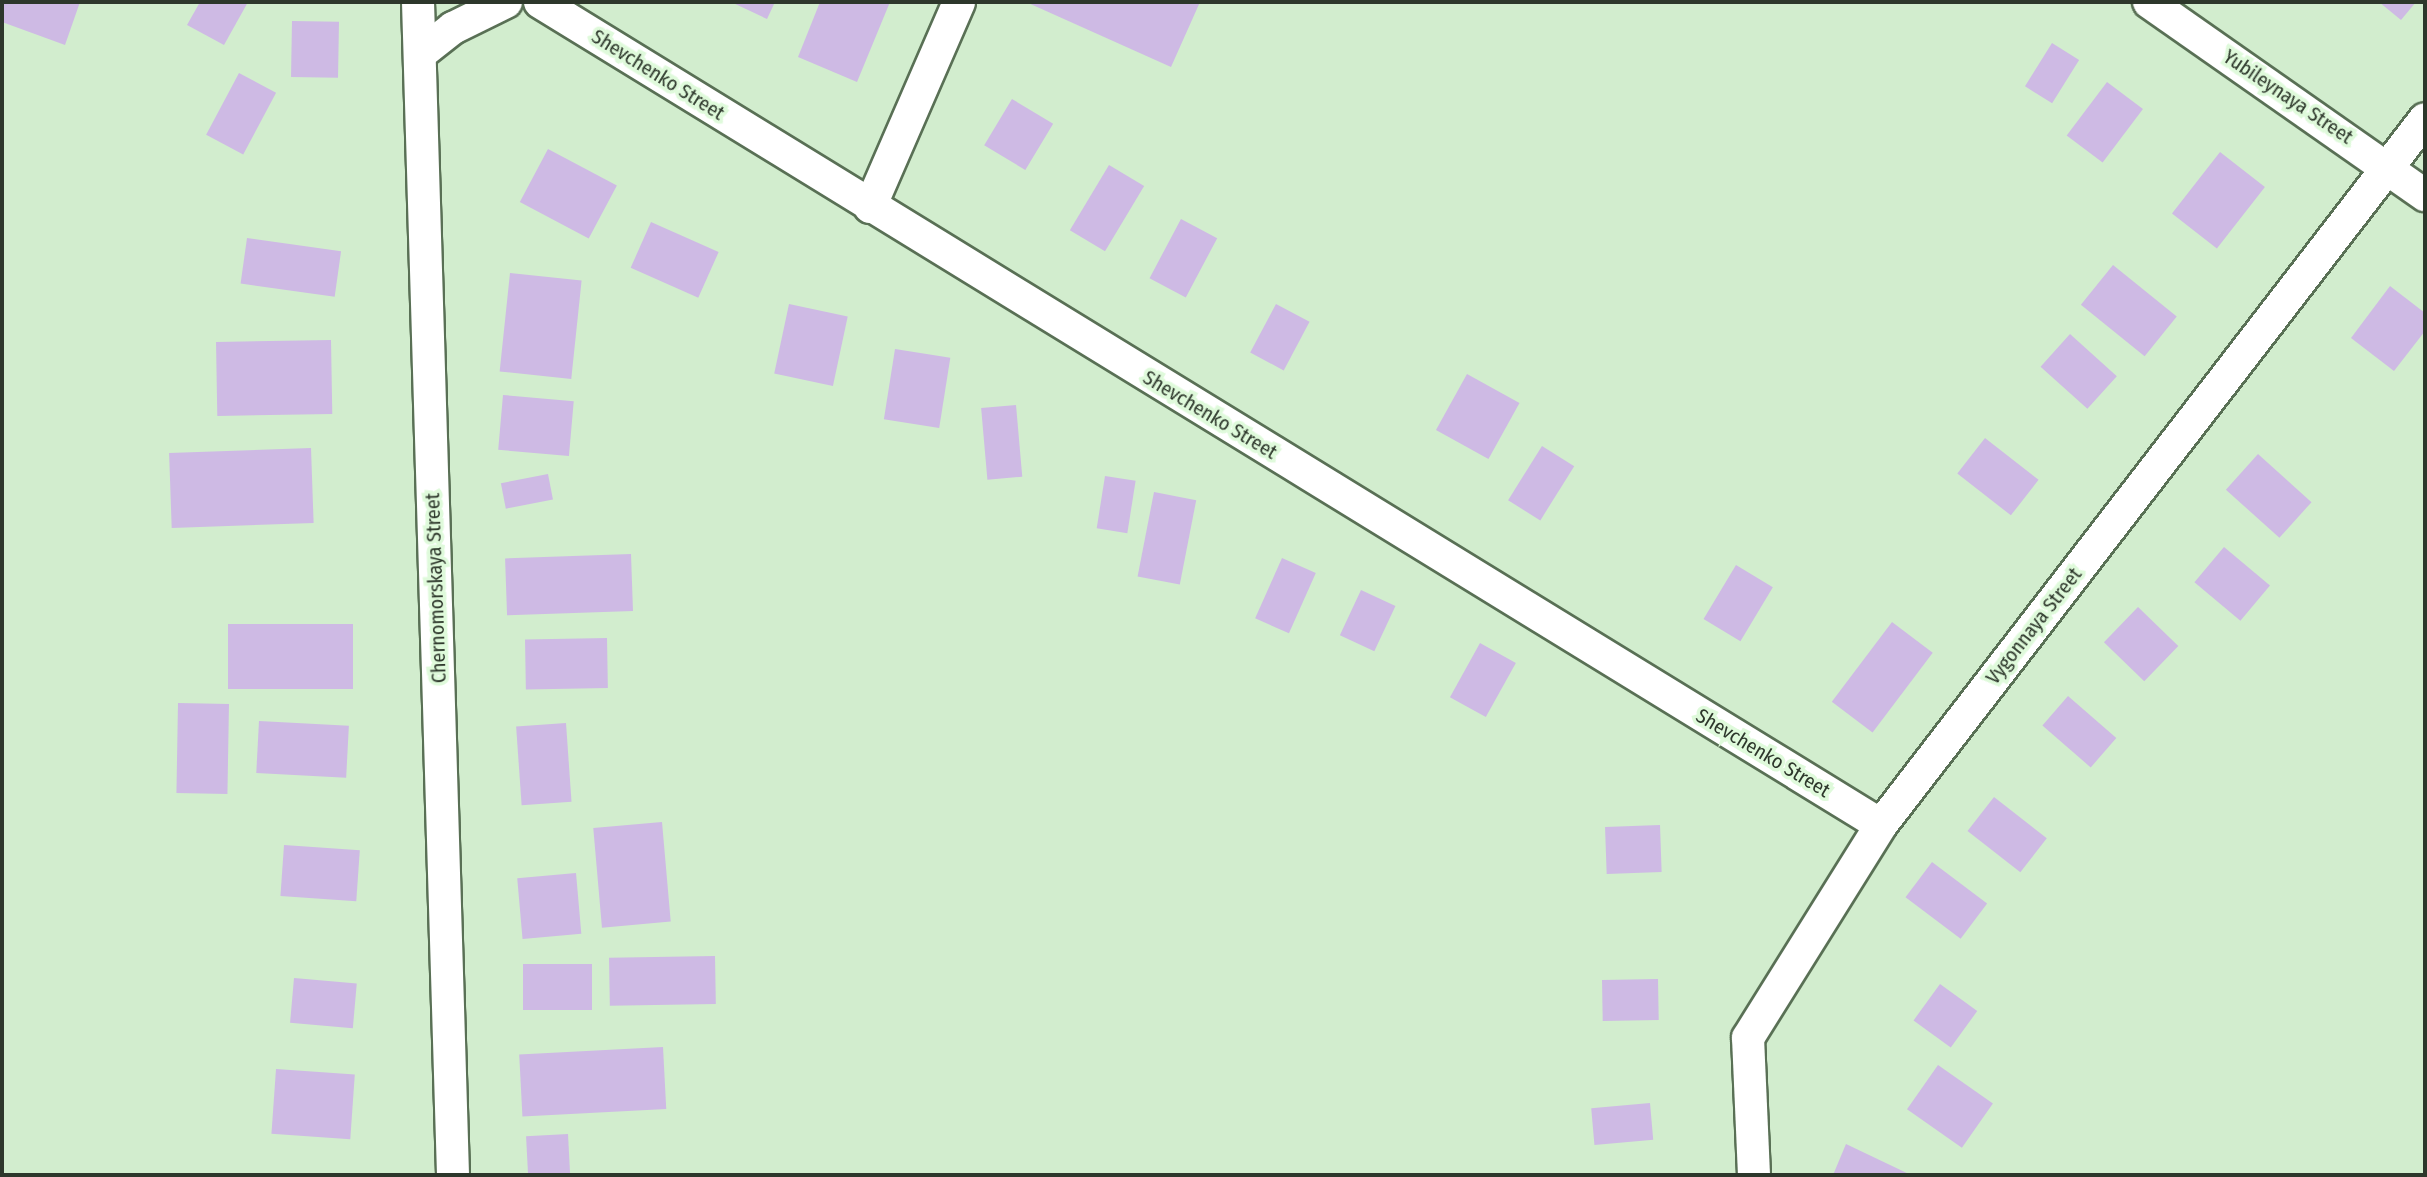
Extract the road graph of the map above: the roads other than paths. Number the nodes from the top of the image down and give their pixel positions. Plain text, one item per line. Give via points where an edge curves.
1 (418, 2) edge
2 (506, 2) edge
3 (540, 2) edge
4 (959, 2) edge
5 (2149, 2) edge
6 (420, 54) junction
7 (2425, 119) edge
8 (2390, 165) junction
9 (2425, 195) edge
10 (870, 207) junction
11 (1881, 825) junction
12 (453, 1175) edge
13 (1754, 1175) edge

1 - 6 street, Chernomorskaya Street
2 - 6 street
3 - 10 street, Shevchenko Street
4 - 10 street
5 - 8 street, Yubileynaya Street
6 - 12 street, Chernomorskaya Street
7 - 8 street, Vygonnaya Street
8 - 9 street, Yubileynaya Street
8 - 11 street, Vygonnaya Street
10 - 11 street, Shevchenko Street
11 - 13 street, Vygonnaya Street via 1748,1038

